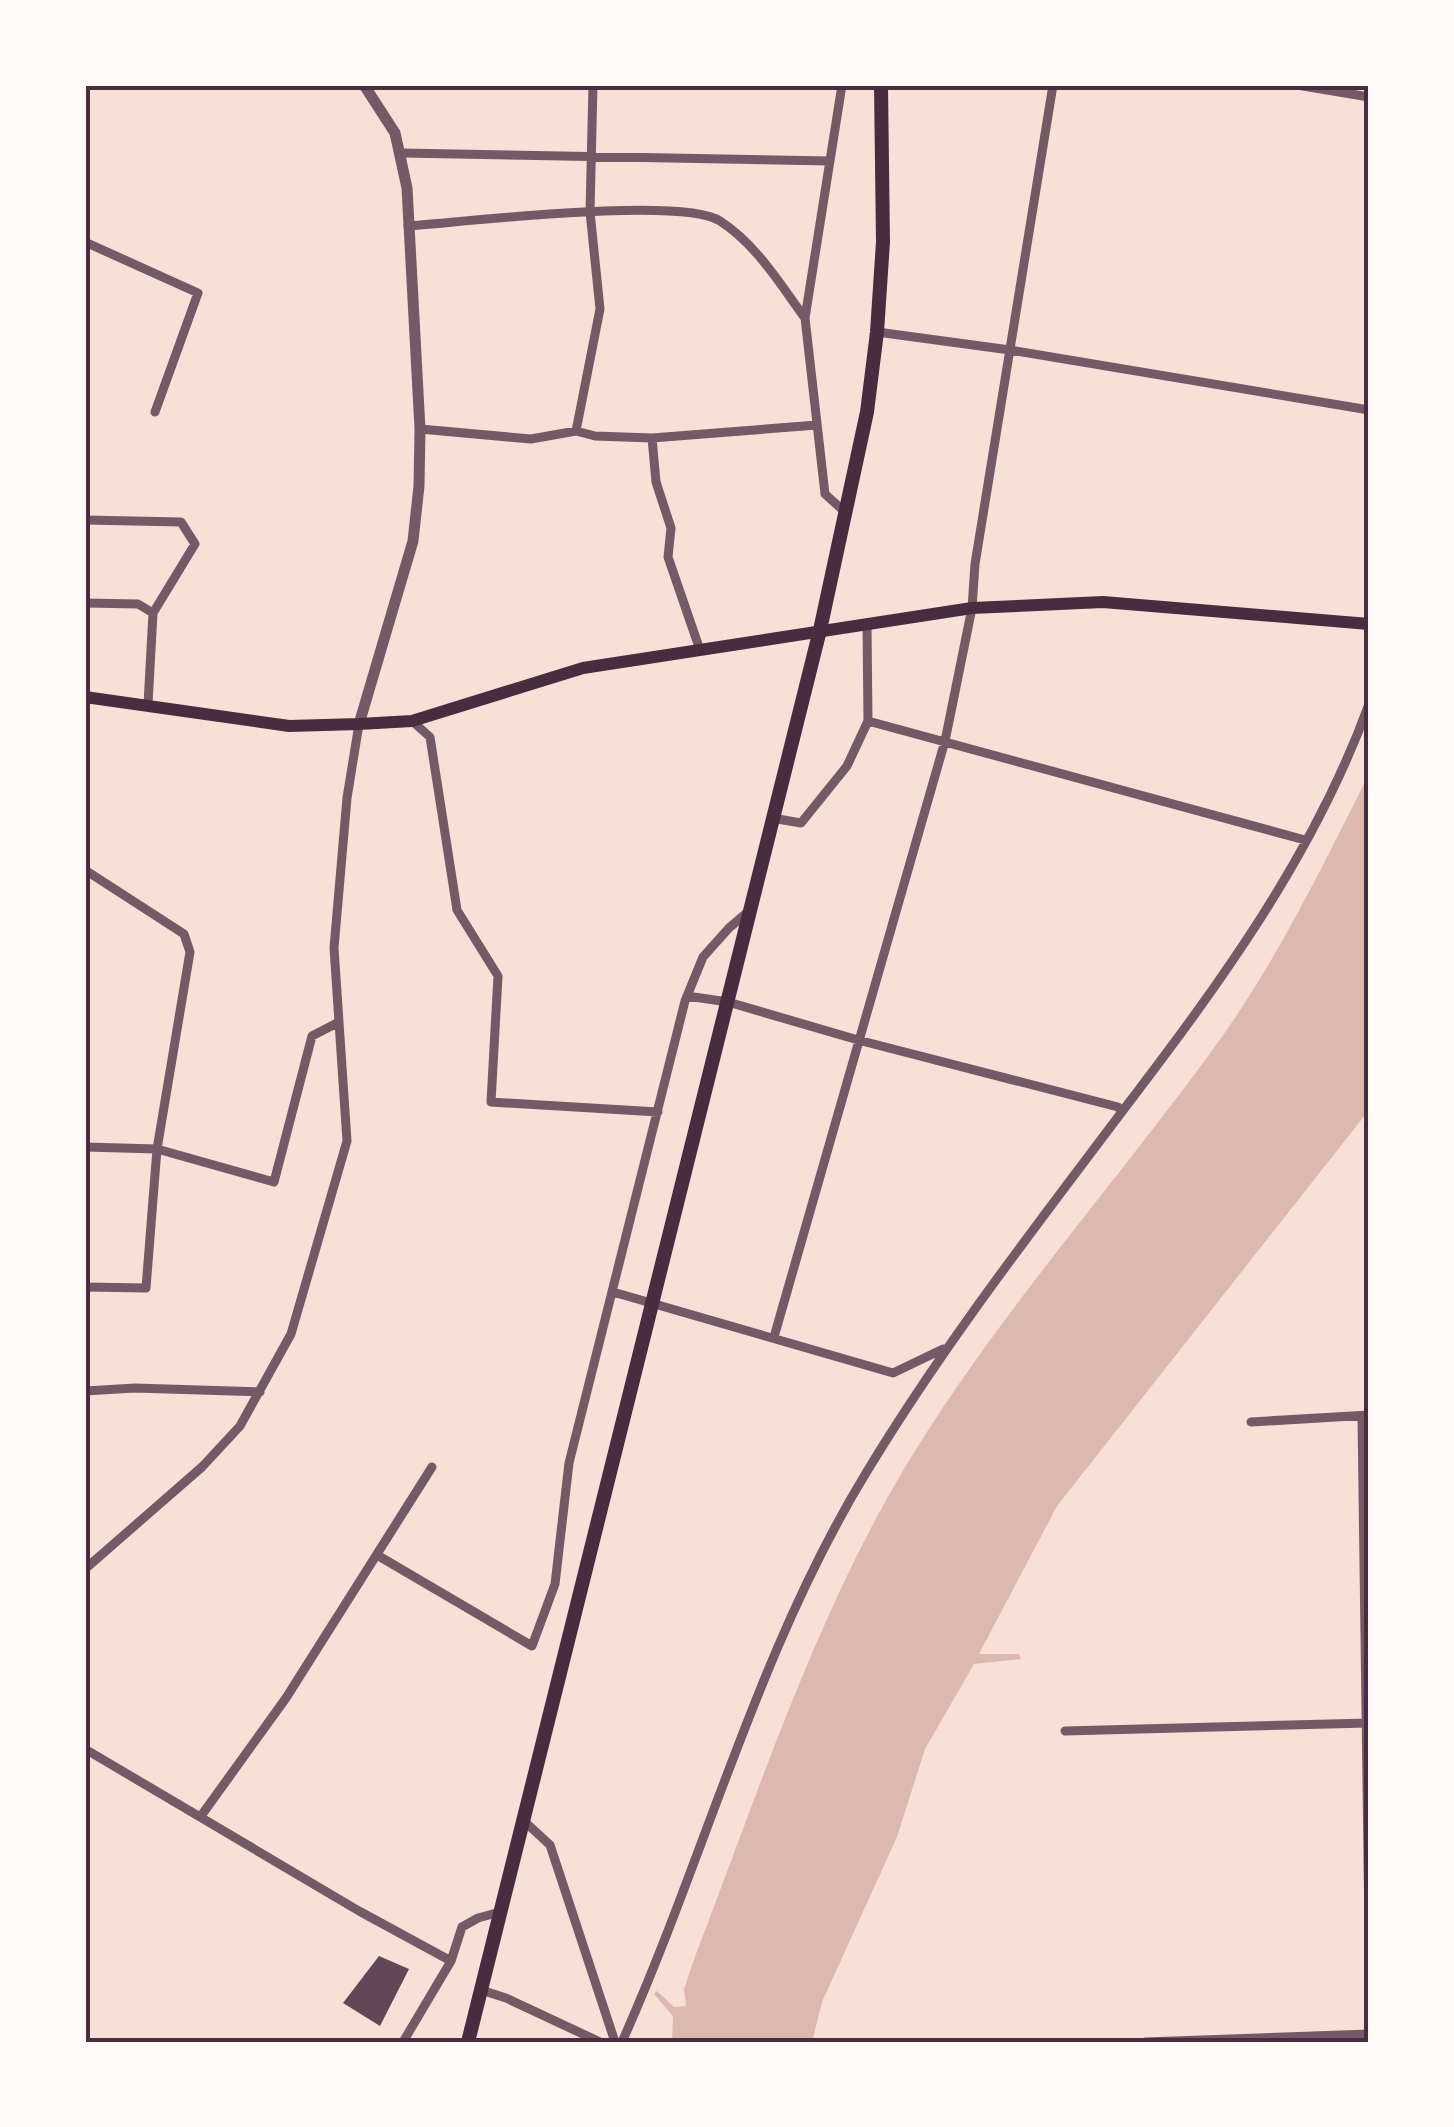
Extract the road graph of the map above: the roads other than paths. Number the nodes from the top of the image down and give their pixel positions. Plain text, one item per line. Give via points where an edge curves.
1 (364, 85) edge
2 (592, 85) edge
3 (842, 85) edge
4 (881, 85) edge
5 (1053, 85) edge
6 (1297, 85) edge
7 (1369, 97) edge
8 (402, 154) junction
9 (592, 156) junction
10 (830, 161) junction
11 (590, 212) junction
12 (408, 226) junction
13 (85, 242) edge
14 (806, 318) junction
15 (877, 332) junction
16 (1010, 350) junction
17 (1369, 410) edge
18 (156, 412) dead end
19 (816, 425) junction
20 (420, 429) junction
21 (576, 431) junction
22 (652, 438) junction
23 (845, 512) junction
24 (85, 520) edge
25 (85, 603) edge
26 (972, 608) junction
27 (154, 613) junction
28 (1369, 624) edge
29 (867, 625) junction
30 (820, 630) junction
31 (700, 650) junction
32 (85, 697) edge
33 (148, 704) junction
34 (1369, 704) edge
35 (412, 720) junction
36 (868, 721) junction
37 (359, 724) junction
38 (945, 741) junction
39 (772, 818) junction
40 (1305, 840) junction
41 (85, 870) edge
42 (749, 910) junction
43 (688, 996) junction
44 (728, 1002) junction
45 (337, 1023) junction
46 (858, 1040) junction
47 (658, 1112) junction
48 (1122, 1112) junction
49 (85, 1147) edge
50 (157, 1149) junction
51 (85, 1288) edge
52 (613, 1292) junction
53 (651, 1303) junction
54 (774, 1337) junction
55 (946, 1348) junction
56 (85, 1392) edge
57 (260, 1392) junction
58 (1365, 1416) edge
59 (1252, 1422) dead end
60 (432, 1466) dead end
61 (377, 1554) junction
62 (85, 1569) edge
63 (1367, 1723) edge
64 (1065, 1731) dead end
65 (85, 1749) edge
66 (201, 1816) junction
67 (524, 1821) junction
68 (500, 1912) junction
69 (1369, 1930) edge
70 (451, 1961) junction
71 (480, 1990) junction
72 (1369, 2034) edge
73 (402, 2042) edge
74 (468, 2042) edge
75 (600, 2042) edge
76 (618, 2042) edge
77 (1145, 2042) edge

1 - 8 street
2 - 9 street
3 - 10 street
4 - 15 main road via 884,242
5 - 16 street
6 - 7 street
8 - 9 street
8 - 12 street
9 - 10 street
9 - 11 street
10 - 14 street
11 - 12 street
11 - 14 street via 680,210 716,218 750,246
11 - 21 street via 600,309
12 - 20 street
13 - 18 street via 198,293
14 - 19 street
15 - 16 street
15 - 23 main road
16 - 17 street
16 - 26 street
19 - 22 street
19 - 23 street via 825,494
20 - 21 street via 531,439
20 - 37 street via 413,541
21 - 22 street
22 - 31 street via 656,482 671,528 668,556
23 - 30 main road
24 - 27 street via 182,522 195,544
25 - 27 street via 138,604
26 - 28 main road via 1103,602
26 - 29 main road
26 - 38 street
27 - 33 street
29 - 30 main road
29 - 36 street
30 - 31 main road
30 - 39 main road
31 - 35 main road via 584,668
32 - 33 main road
33 - 37 main road via 289,726
34 - 40 street
35 - 37 main road
35 - 47 street via 430,737 457,910 498,976 492,1102
36 - 38 street
36 - 39 street via 846,766 801,823
37 - 45 street via 334,948
38 - 40 street
38 - 46 street
39 - 42 main road
40 - 48 street via 1290,874 1195,1018
41 - 50 street via 184,934 190,952
42 - 43 street via 703,958
42 - 44 main road
43 - 44 street
43 - 47 street
44 - 46 street
44 - 53 main road
45 - 50 street via 312,1036 274,1182
45 - 57 street via 347,1141 291,1334
46 - 48 street
46 - 54 street
47 - 52 street
48 - 55 street
49 - 50 street
50 - 51 street via 146,1288
52 - 53 street
52 - 61 street via 569,1463 555,1584 532,1646
53 - 54 street
53 - 67 main road
54 - 55 street via 893,1374
55 - 76 street via 810,1571
56 - 57 street
57 - 62 street via 240,1426 202,1466
58 - 59 street
58 - 63 street
60 - 61 street
61 - 66 street
63 - 64 street
63 - 69 street
65 - 66 street
66 - 70 street
67 - 68 main road
67 - 76 street via 550,1845
68 - 70 street via 462,1927
68 - 71 main road
70 - 73 street
71 - 74 main road
71 - 75 street
72 - 77 street

